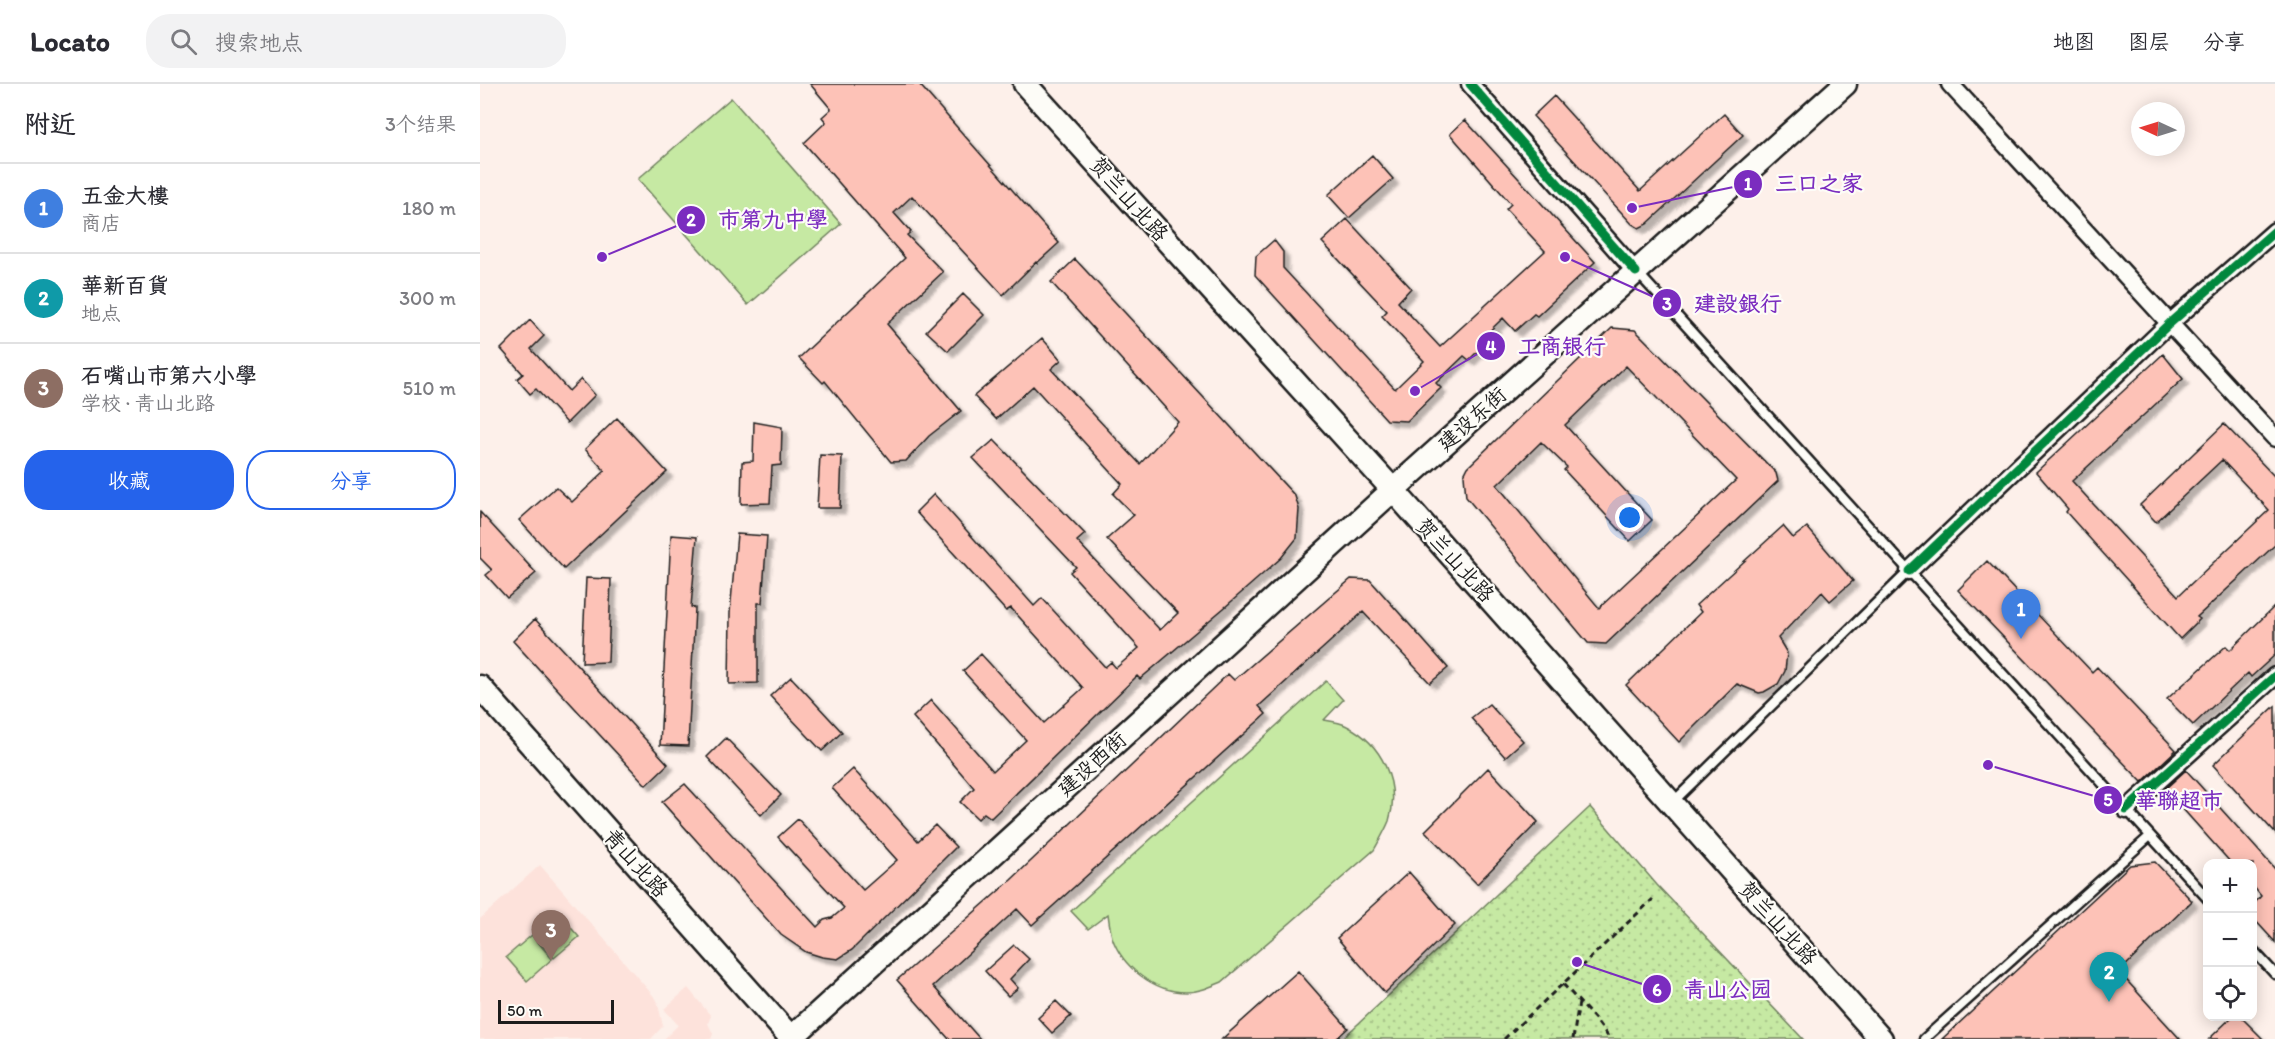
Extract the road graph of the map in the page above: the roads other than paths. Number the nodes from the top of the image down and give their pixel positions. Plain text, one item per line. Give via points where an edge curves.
1 (1025, 84) edge
2 (1470, 84) edge
3 (1845, 84) edge
4 (1950, 84) edge
5 (2275, 231) edge
6 (1636, 272) junction
7 (2170, 323) junction
8 (2275, 438) edge
9 (1393, 490) junction
10 (1909, 571) junction
11 (2275, 676) edge
12 (480, 687) edge
13 (1671, 803) junction
14 (2126, 810) junction
15 (2150, 836) junction
16 (2203, 894) edge
17 (2257, 954) edge
18 (2275, 974) edge
19 (791, 1039) edge
20 (1881, 1039) edge
21 (1924, 1039) edge

1 - 9 main road, 贺兰山北路
2 - 6 street
3 - 6 main road, 建设东街
4 - 7 street
5 - 7 street
6 - 9 main road, 建设东街
6 - 10 lane
7 - 8 street
7 - 10 street
9 - 13 main road, 贺兰山北路
9 - 19 main road, 建设西街
10 - 13 lane
10 - 14 lane
11 - 14 street
12 - 19 main road, 青山北路
13 - 20 main road, 贺兰山北路
14 - 15 lane
15 - 16 lane
15 - 21 lane
17 - 18 lane

